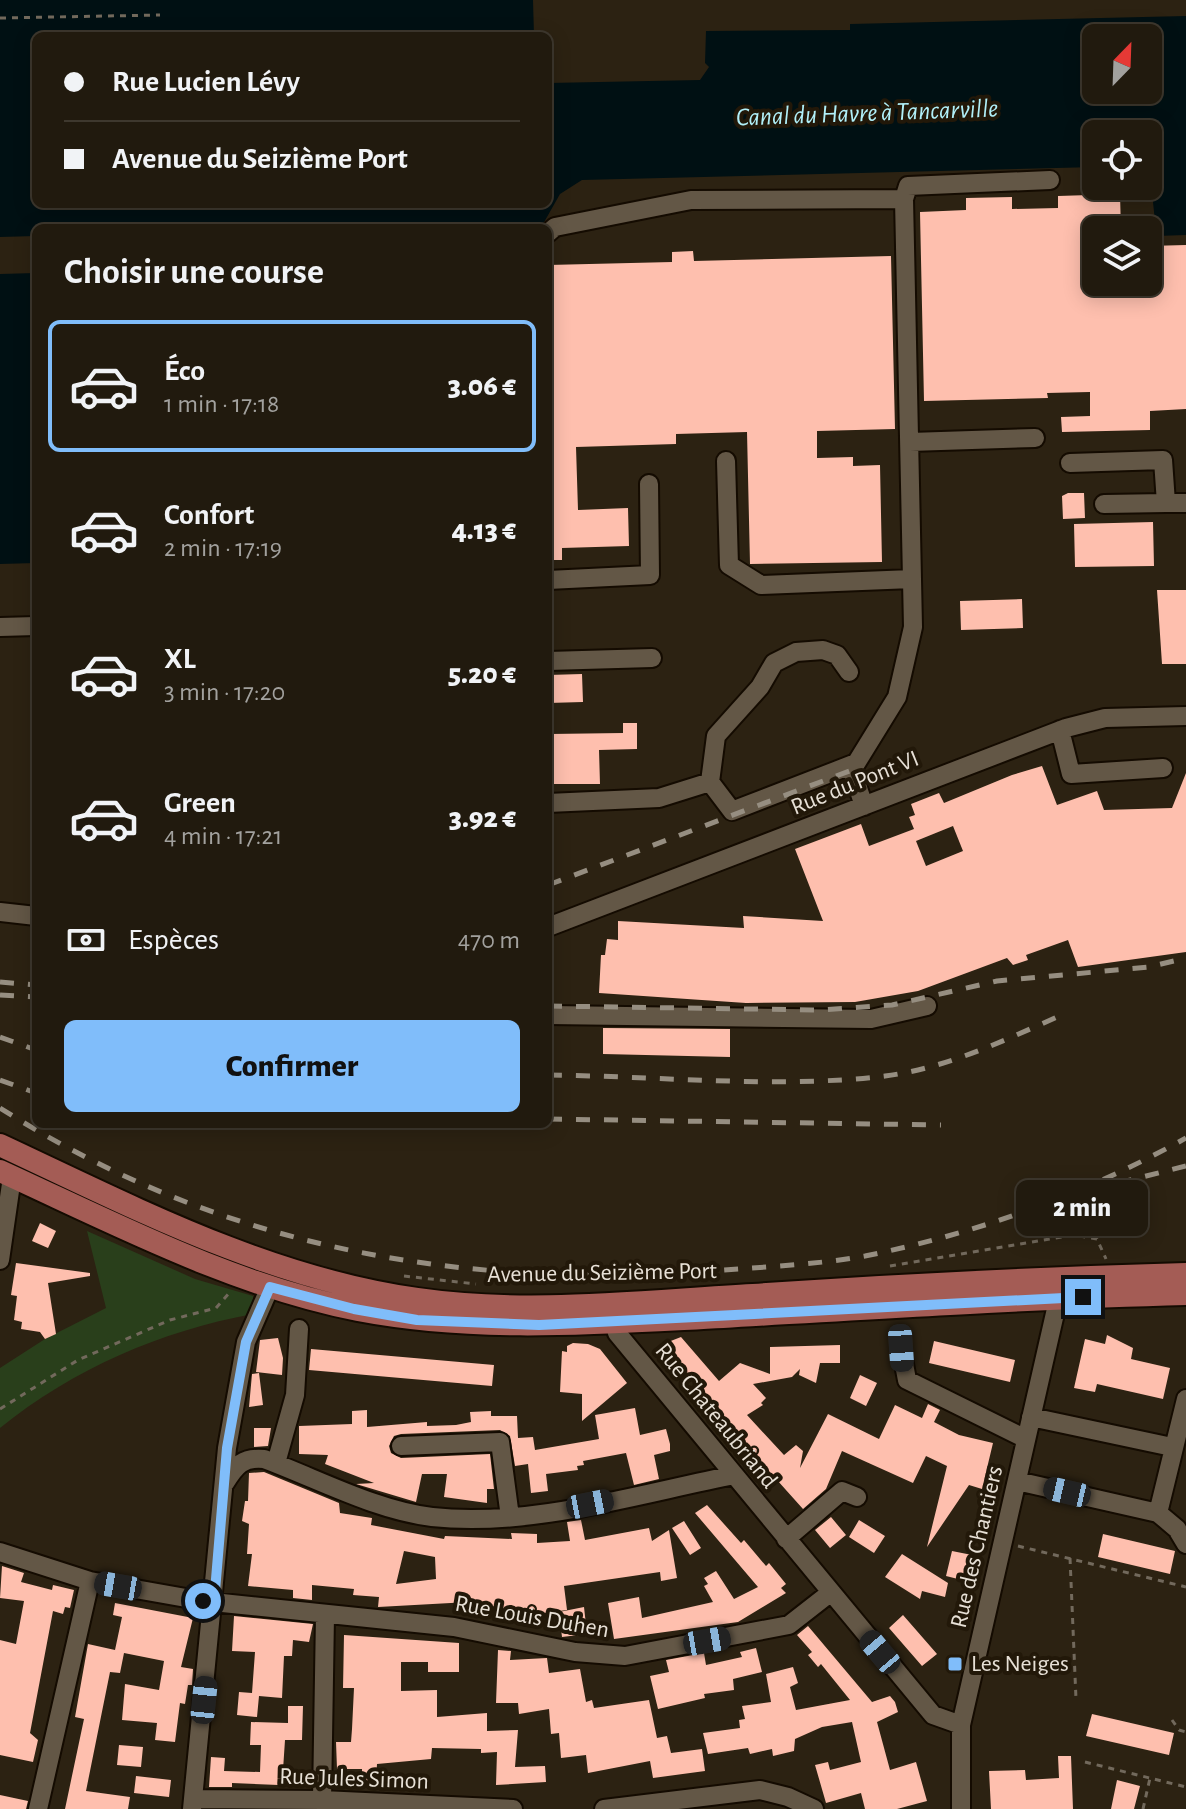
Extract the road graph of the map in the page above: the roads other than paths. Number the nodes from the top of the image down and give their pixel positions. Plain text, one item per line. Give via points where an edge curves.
1 (1050, 180) dead end
2 (904, 199) junction
3 (552, 230) edge
4 (1035, 438) dead end
5 (910, 442) junction
6 (726, 461) dead end
7 (1070, 463) dead end
8 (649, 484) dead end
9 (1166, 503) junction
10 (1186, 503) edge
11 (1104, 504) dead end
12 (912, 579) junction
13 (552, 580) edge
14 (32, 626) edge
15 (0, 627) edge
16 (652, 658) dead end
17 (552, 661) edge
18 (849, 672) dead end
19 (1186, 716) edge
20 (1060, 730) junction
21 (856, 763) junction
22 (1163, 768) dead end
23 (710, 782) junction
24 (552, 803) edge
25 (864, 806) junction
26 (0, 912) edge
27 (32, 916) edge
28 (552, 925) edge
29 (927, 1006) dead end
30 (552, 1015) edge
31 (0, 1145) edge
32 (6, 1174) edge
33 (0, 1260) edge
34 (1186, 1274) edge
35 (270, 1287) junction
36 (1060, 1288) junction
37 (1186, 1294) edge
38 (614, 1322) junction
39 (299, 1329) dead end
40 (901, 1348) dead end
41 (1186, 1399) edge
42 (1031, 1417) junction
43 (1026, 1439) junction
44 (401, 1446) dead end
45 (1172, 1447) junction
46 (276, 1463) junction
47 (734, 1475) junction
48 (1017, 1481) junction
49 (225, 1483) junction
50 (857, 1497) dead end
51 (1158, 1513) junction
52 (510, 1517) junction
53 (786, 1539) junction
54 (1186, 1544) edge
55 (0, 1552) edge
56 (90, 1581) junction
57 (830, 1593) junction
58 (214, 1603) junction
59 (325, 1615) junction
60 (961, 1725) junction
61 (322, 1800) junction
62 (193, 1804) edge
63 (38, 1809) edge
64 (513, 1809) edge
65 (604, 1809) edge
66 (814, 1809) edge
67 (961, 1809) edge

1 - 2 street via 908,186
2 - 3 street via 691,200
2 - 5 street
4 - 5 street
5 - 12 street
6 - 12 street via 729,565 761,585
7 - 9 street via 1163,460
8 - 13 street via 650,575
9 - 10 street
9 - 11 street
12 - 21 street via 913,627 897,697
14 - 15 street
16 - 17 street
18 - 23 street via 837,655 823,650 796,652 774,663 716,736
19 - 20 street, Rue du Pont VI via 1105,718
20 - 22 street via 1071,774
20 - 25 street, Rue du Pont VI
21 - 23 street via 732,811
21 - 25 street via 852,770
23 - 24 street via 659,798
25 - 28 street, Rue du Pont VI
26 - 27 street
29 - 30 street via 871,1019
31 - 36 main road, Avenue du Seizième Port via 275,1267 419,1300 594,1305
32 - 33 street
32 - 35 main road, Avenue du Seizième Port
34 - 36 main road, Avenue du Seizième Port via 1106,1276
35 - 38 main road, Avenue du Seizième Port via 417,1320
35 - 49 street via 246,1342
36 - 37 main road, Avenue du Seizième Port
36 - 38 main road, Avenue du Seizième Port
36 - 42 street, Rue des Chantiers
38 - 47 street, Rue Chateaubriand via 617,1333
39 - 46 street via 295,1395
40 - 43 street, Rue des Chantiers via 907,1380
41 - 45 street
42 - 43 street, Rue des Chantiers
42 - 45 street
43 - 48 street, Rue des Chantiers
44 - 52 street via 500,1442
45 - 51 street
46 - 49 street via 249,1458 235,1466
46 - 52 street via 430,1517
47 - 52 street
47 - 53 street, Rue Chateaubriand
48 - 51 street
48 - 60 street, Rue des Chantiers
49 - 58 street
50 - 53 street via 842,1491
51 - 54 street
53 - 57 street, Rue Chateaubriand
55 - 56 street, Rue Louis Duhen
56 - 58 street, Rue Louis Duhen
56 - 63 street
57 - 59 street, Rue Louis Duhen via 789,1625 625,1656 575,1652 454,1627
57 - 60 street, Rue Chateaubriand via 933,1715
58 - 59 street, Rue Louis Duhen
58 - 62 street
59 - 61 street
60 - 67 street, Rue des Chantiers
61 - 62 street, Rue Jules Simon
61 - 64 street, Rue Jules Simon
65 - 66 street via 760,1790

